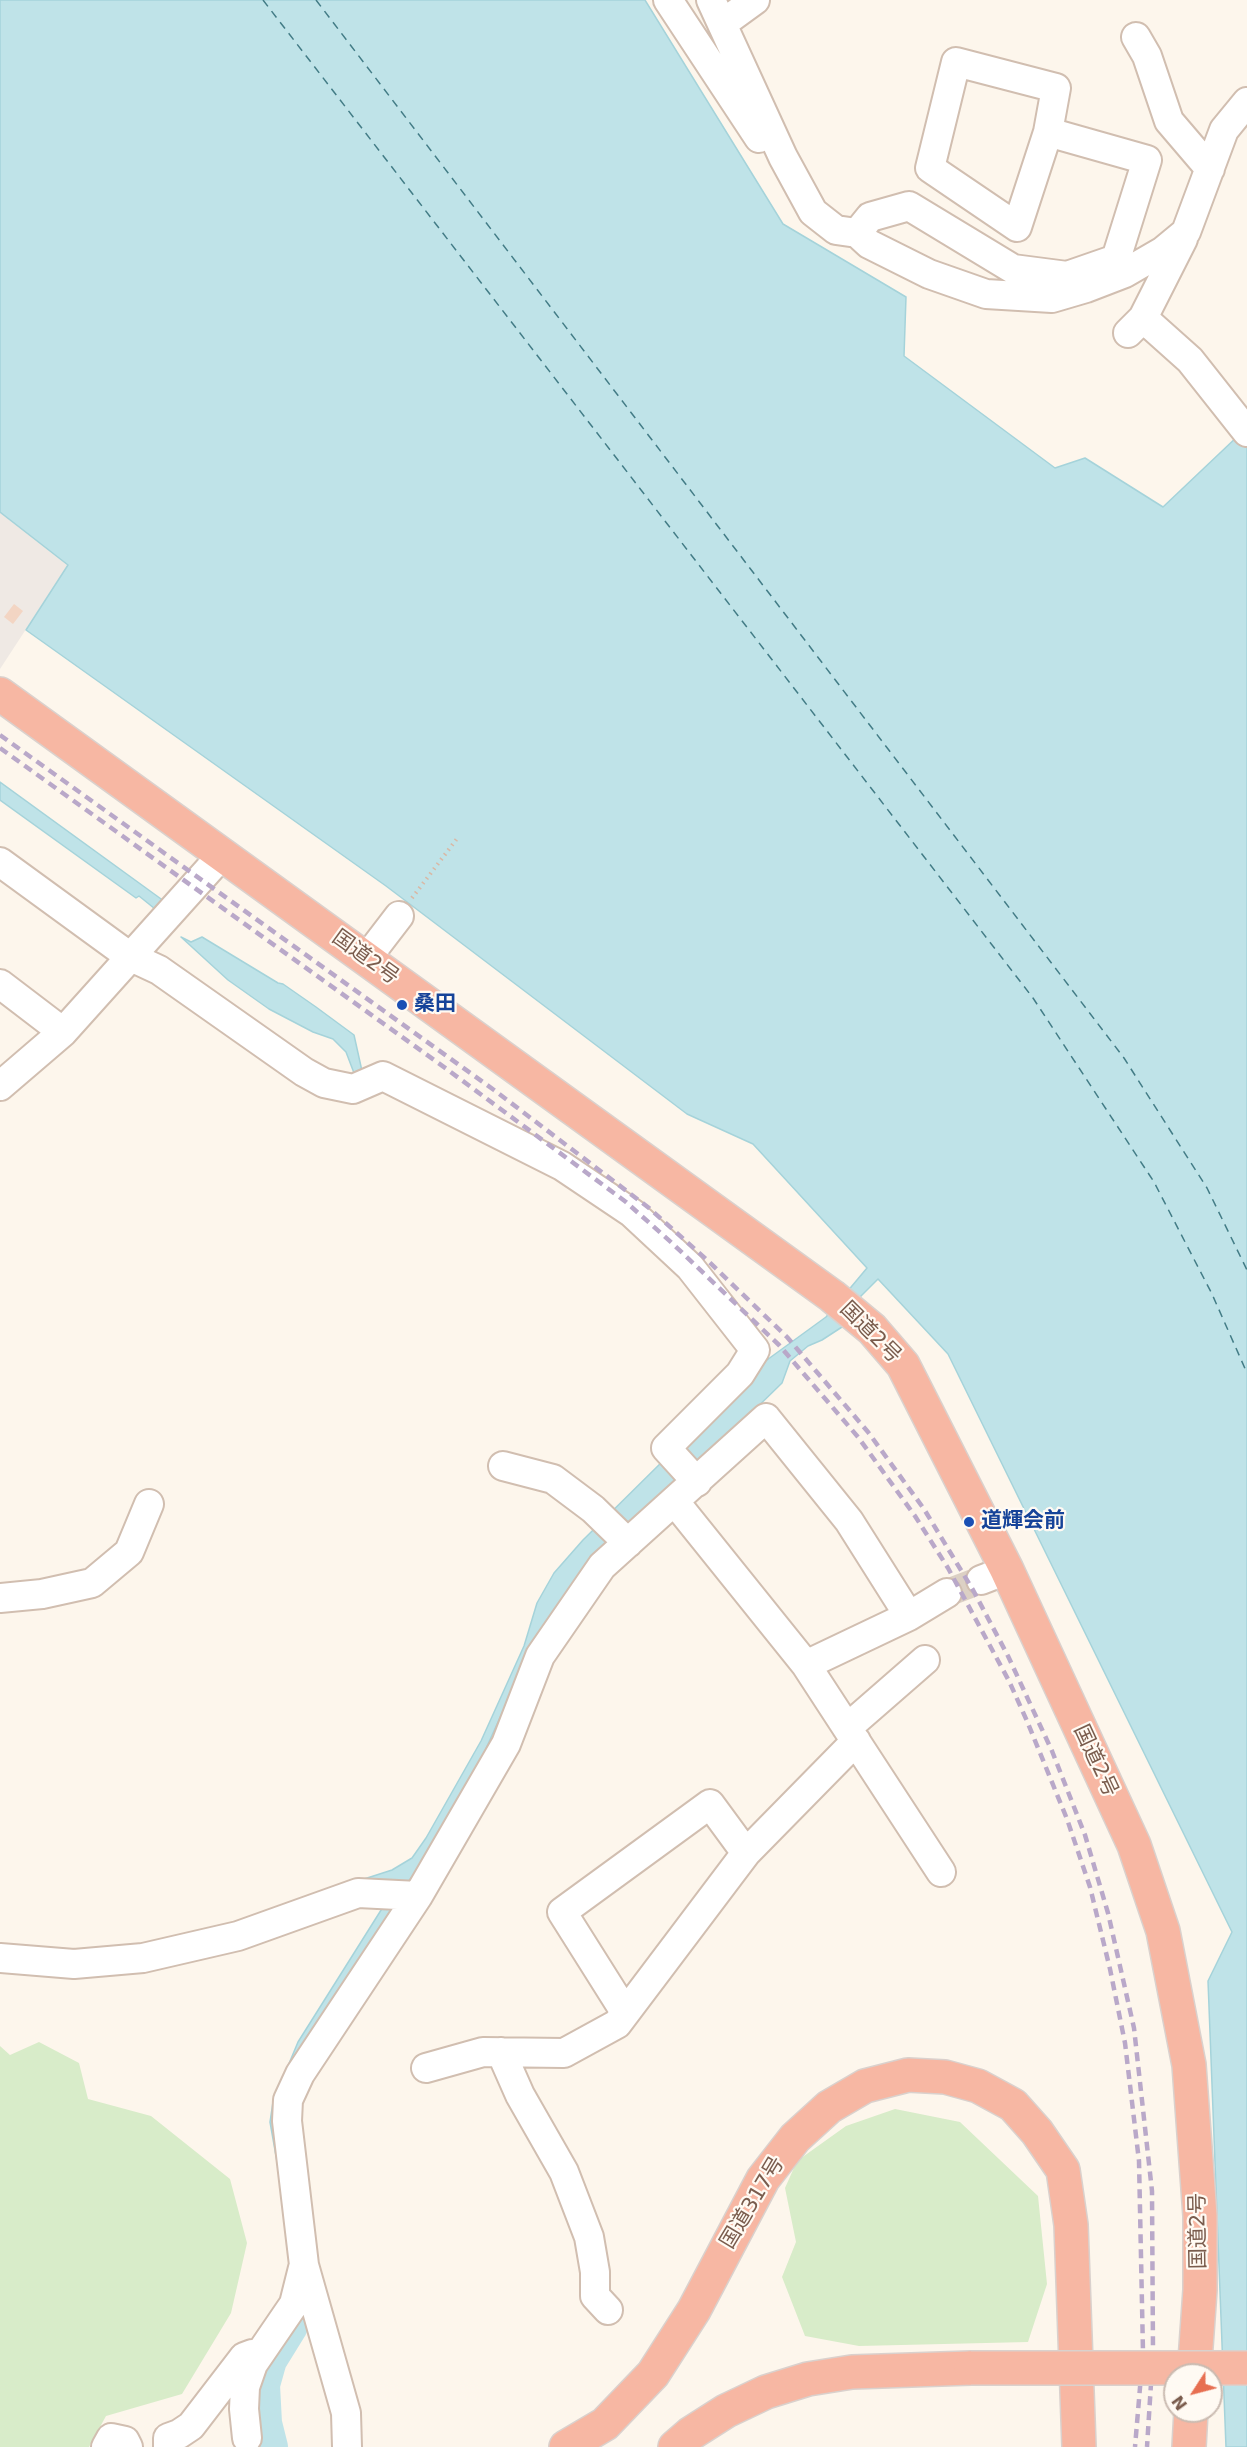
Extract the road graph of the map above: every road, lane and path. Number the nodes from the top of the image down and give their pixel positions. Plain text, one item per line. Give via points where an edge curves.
1 (668, 0) edge
2 (755, 0) edge
3 (716, 12) edge
4 (1136, 37) dead end
5 (1245, 108) edge
6 (1048, 132) junction
7 (783, 157) junction
8 (1210, 169) junction
9 (1186, 232) junction
10 (857, 233) junction
11 (1247, 432) edge
12 (0, 694) edge
13 (459, 836) dead end
14 (222, 855) junction
15 (0, 862) edge
16 (399, 916) joint
17 (129, 956) junction
18 (366, 958) junction
19 (0, 984) edge
20 (63, 1032) junction
21 (0, 1086) edge
22 (503, 1466) dead end
23 (697, 1482) junction
24 (675, 1502) junction
25 (149, 1504) dead end
26 (628, 1543) junction
27 (947, 1593) tunnel mouth
28 (0, 1598) edge
29 (909, 1616) junction
30 (925, 1660) dead end
31 (806, 1665) junction
32 (852, 1735) junction
33 (746, 1853) junction
34 (941, 1872) dead end
35 (403, 1896) junction
36 (0, 1958) edge
37 (626, 2012) junction
38 (501, 2052) junction
39 (426, 2068) dead end
40 (304, 2265) junction
41 (608, 2310) dead end
42 (264, 2347) junction
43 (1195, 2363) edge
44 (1247, 2368) edge
45 (1190, 2423) edge
46 (247, 2438) dead end
47 (106, 2447) edge
48 (128, 2447) edge
49 (168, 2447) edge
50 (347, 2447) edge
51 (566, 2447) edge
52 (675, 2447) edge
53 (1079, 2447) edge
54 (1189, 2447) edge

1 - 7 street via 775,161
2 - 3 street
3 - 7 street
4 - 8 street via 1147,56 1169,121
5 - 8 street via 1224,130
6 - 6 street via 1017,227 930,168 956,62 1056,88
6 - 10 street via 1147,160 1116,259 1067,276 1013,269 909,206 870,217
7 - 10 street via 813,212 836,230
8 - 9 street
9 - 10 street via 1125,273 1052,298 986,294 929,274 869,244
9 - 11 street via 1136,326 1190,360
12 - 14 highway, 国道2号
13 - 16 path
14 - 17 street
14 - 18 highway, 国道2号
15 - 17 street
16 - 18 street
17 - 20 street
17 - 23 street via 159,970 324,1083 353,1089 383,1076 562,1166 632,1213 690,1267 755,1350 740,1374 666,1448
18 - 43 highway, 国道2号 via 843,1304 872,1329 903,1365 994,1575 1134,1845 1163,1931 1189,2065 1193,2112 1200,2216
19 - 20 street
20 - 21 street
22 - 26 street via 553,1479 593,1509
23 - 24 street
23 - 29 street via 766,1418 849,1521
24 - 26 street
24 - 31 street
25 - 28 street via 129,1552 92,1582 42,1594
26 - 35 street via 602,1566 540,1656 506,1744
27 - 29 street
29 - 31 street
30 - 32 street
31 - 32 street
32 - 33 street
32 - 34 street
33 - 37 street
33 - 37 street via 710,1804 562,1912
35 - 36 street via 358,1893 238,1936 142,1958 74,1964
35 - 40 street via 288,2100 286,2121
37 - 38 street via 617,2024 564,2053
38 - 39 street via 483,2052
38 - 41 street via 520,2095 564,2172 589,2237 595,2296
40 - 42 street via 294,2304
40 - 50 street via 346,2413
42 - 46 street via 245,2387
42 - 49 street via 244,2357 191,2426 168,2438
44 - 52 highway, bridge via 909,2368 852,2372 808,2379 766,2392 726,2411
45 - 54 highway
47 - 48 street via 111,2438 125,2441
51 - 53 highway, 国道317号 via 605,2424 653,2374 694,2310 764,2179 795,2138 829,2107 865,2086 908,2075 945,2077 978,2086 1012,2105 1063,2170 1071,2225

